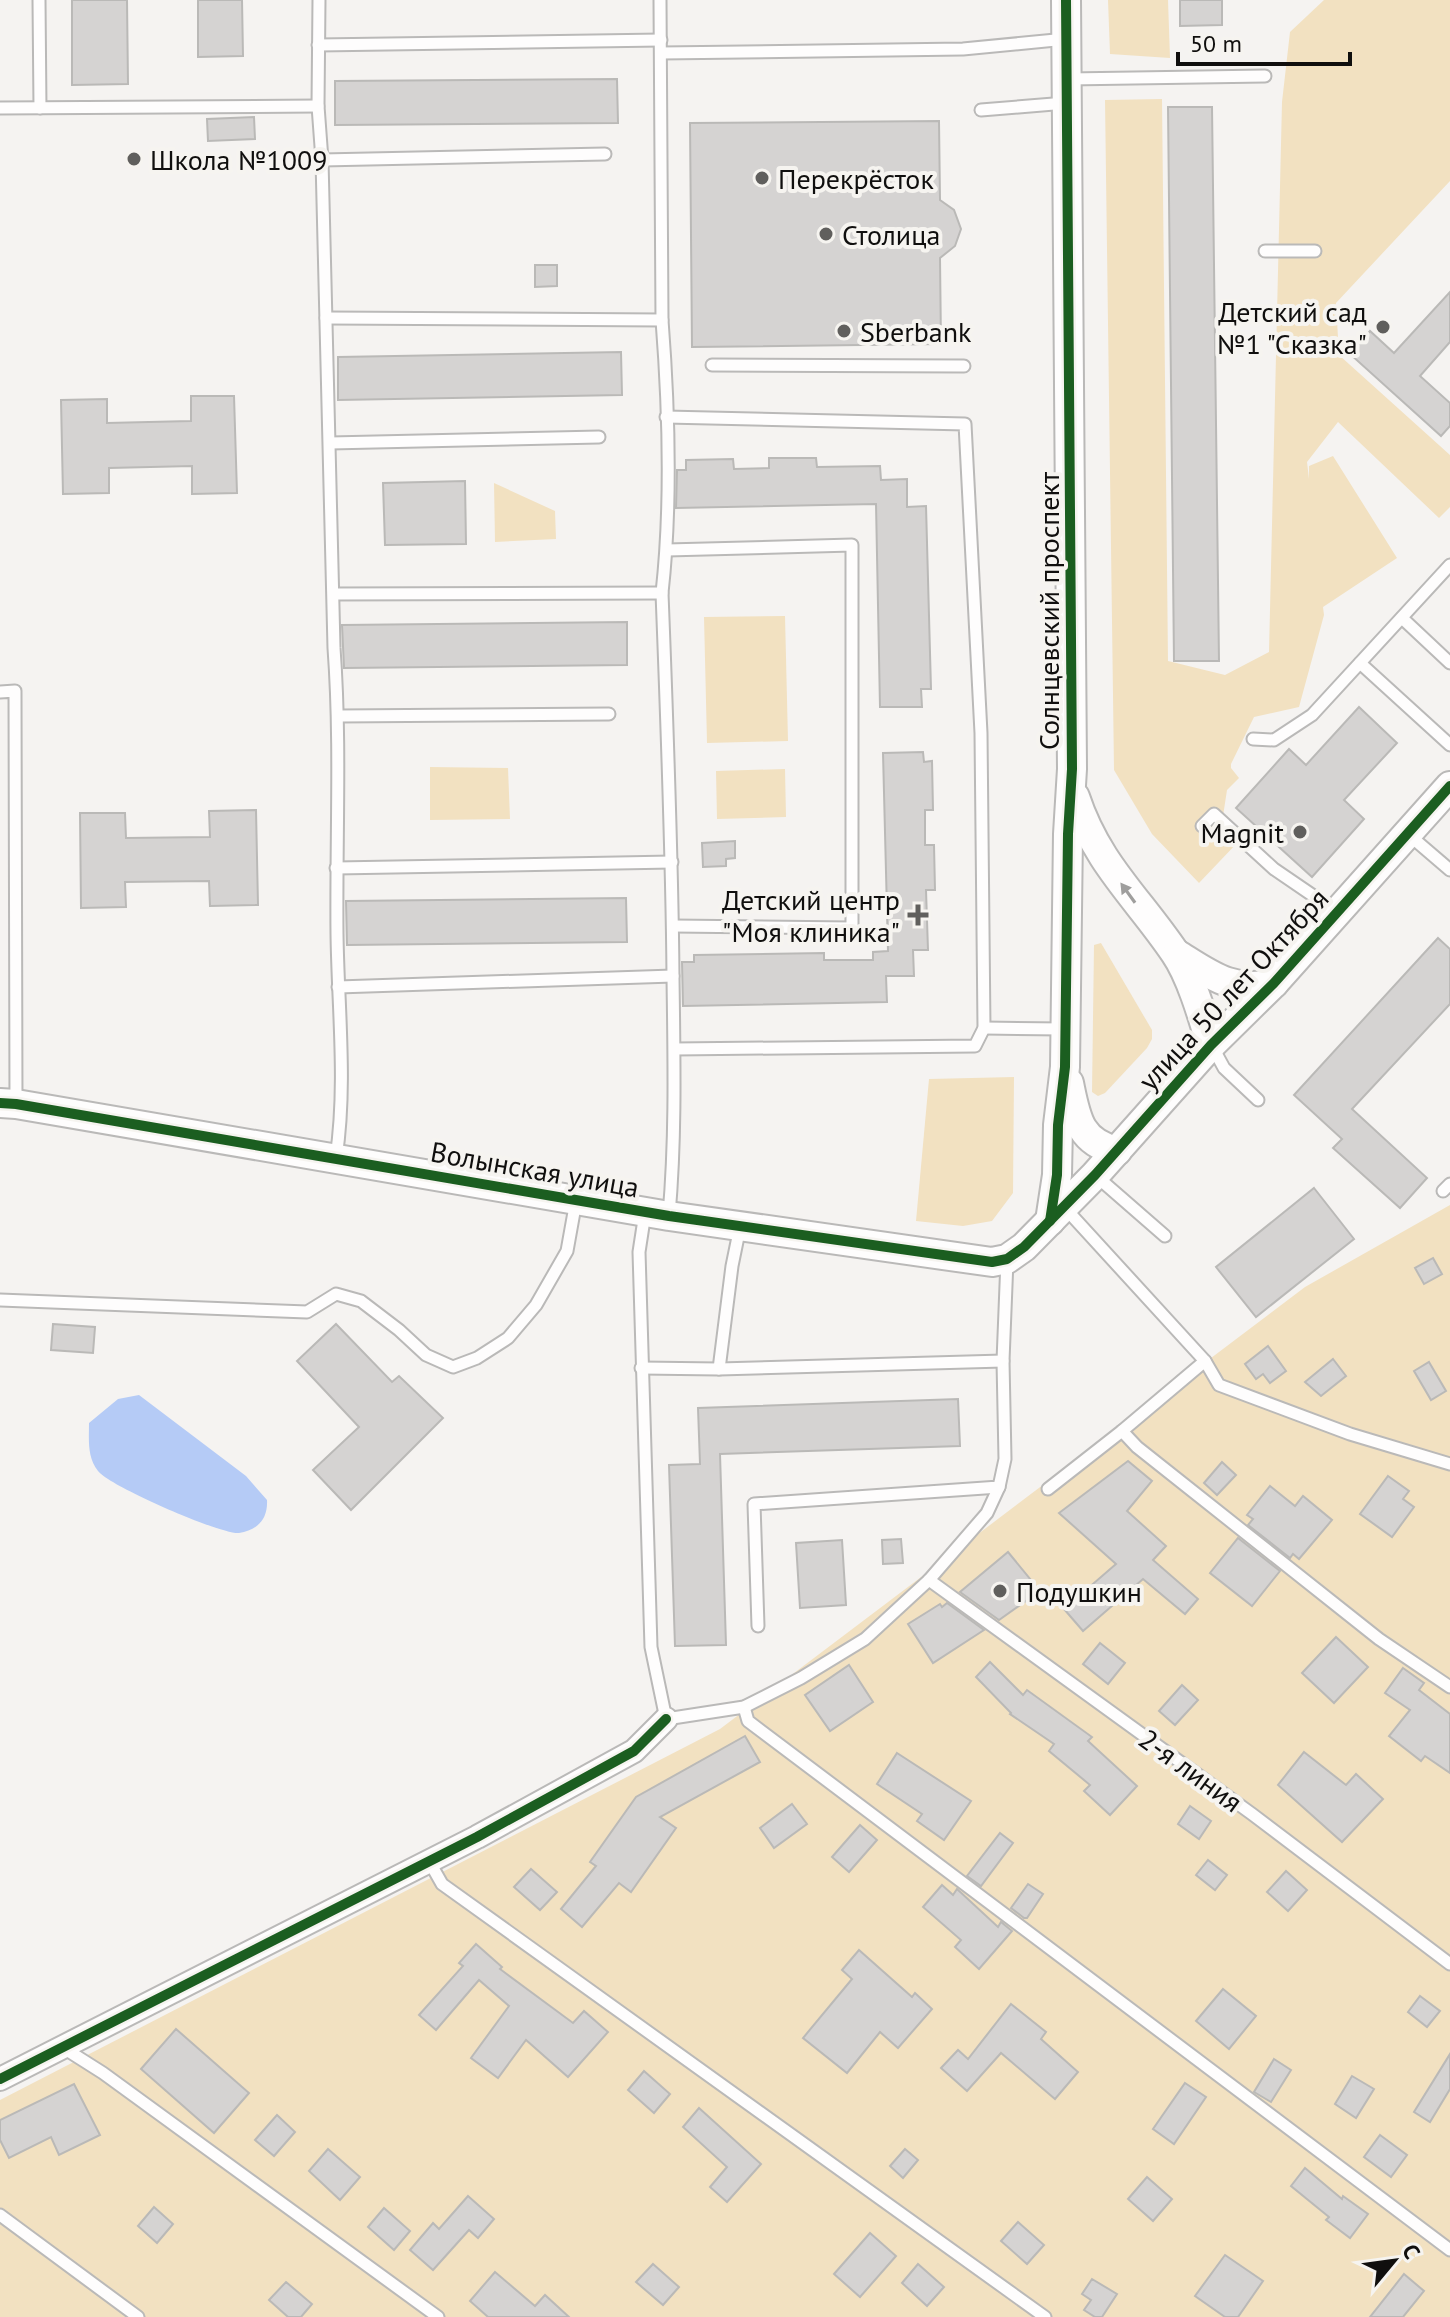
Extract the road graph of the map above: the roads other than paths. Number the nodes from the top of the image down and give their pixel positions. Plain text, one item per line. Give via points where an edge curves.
1 (39, 0) edge
2 (319, 0) edge
3 (660, 0) edge
4 (1066, 0) edge
5 (1066, 39) junction
6 (661, 40) junction
7 (318, 45) junction
8 (661, 53) junction
9 (1265, 76) dead end
10 (1067, 91) junction
11 (318, 106) junction
12 (0, 108) edge
13 (40, 108) junction
14 (981, 110) dead end
15 (605, 154) dead end
16 (322, 160) junction
17 (1265, 251) dead end
18 (1315, 251) dead end
19 (326, 318) junction
20 (662, 320) junction
21 (712, 365) dead end
22 (964, 366) dead end
23 (666, 417) junction
24 (599, 437) dead end
25 (330, 443) junction
26 (667, 550) junction
27 (1450, 565) edge
28 (662, 593) junction
29 (334, 594) junction
30 (1402, 618) junction
31 (1360, 663) junction
32 (1450, 663) edge
33 (0, 692) edge
34 (609, 714) dead end
35 (339, 716) junction
36 (1253, 739) dead end
37 (1450, 745) edge
38 (1072, 769) junction
39 (1450, 786) edge
40 (16, 821) junction
41 (0, 822) edge
42 (1202, 826) dead end
43 (1407, 833) junction
44 (672, 862) junction
45 (336, 868) junction
46 (1450, 870) edge
47 (1338, 913) junction
48 (673, 926) junction
49 (1177, 954) junction
50 (673, 976) junction
51 (1274, 983) junction
52 (338, 987) junction
53 (984, 1028) junction
54 (1064, 1029) junction
55 (1211, 1045) junction
56 (675, 1049) junction
57 (1065, 1067) junction
58 (1258, 1100) dead end
59 (8, 1103) edge
60 (1117, 1151) junction
61 (336, 1159) junction
62 (1095, 1175) junction
63 (576, 1200) junction
64 (657, 1214) junction
65 (1057, 1214) junction
66 (740, 1227) junction
67 (1165, 1236) dead end
68 (1007, 1259) junction
69 (0, 1300) edge
70 (1003, 1361) junction
71 (1205, 1361) junction
72 (641, 1368) junction
73 (719, 1369) junction
74 (1122, 1431) junction
75 (1450, 1464) edge
76 (999, 1487) junction
77 (1048, 1489) dead end
78 (929, 1580) junction
79 (758, 1626) dead end
80 (1450, 1687) edge
81 (744, 1707) junction
82 (666, 1719) junction
83 (429, 1861) junction
84 (1450, 1964) edge
85 (62, 2046) junction
86 (0, 2079) edge
87 (0, 2215) edge
88 (1450, 2250) edge
89 (138, 2317) edge
90 (438, 2317) edge
91 (1045, 2317) edge

1 - 13 lane
2 - 7 lane
3 - 6 lane
4 - 5 street, Солнцевский проспект
5 - 8 lane via 963,49
5 - 10 street, Солнцевский проспект
6 - 7 lane
6 - 8 lane
7 - 11 lane
8 - 20 lane
9 - 10 lane
10 - 14 lane
10 - 38 street, Солнцевский проспект
11 - 13 lane
11 - 16 lane
12 - 13 lane
15 - 16 lane
16 - 19 lane
17 - 18 lane
19 - 20 lane
19 - 25 lane
20 - 23 lane
21 - 22 lane
23 - 26 lane
23 - 53 lane via 965,424 981,733
24 - 25 lane
25 - 29 lane
26 - 28 lane
26 - 48 lane via 852,545 852,928
27 - 30 lane
28 - 29 lane
28 - 44 lane
29 - 35 lane
30 - 31 lane
30 - 32 lane
31 - 36 lane via 1312,715 1274,740
31 - 37 lane
33 - 40 lane via 15,691
34 - 35 lane
35 - 45 lane
49 -> 38 street via 1098,849 1074,794
38 - 54 street, Солнцевский проспект
39 - 43 street, улица 50 лет Октября
40 - 41 lane
40 - 59 lane
42 - 47 lane via 1214,814 1274,869
43 - 46 lane
43 - 47 street, улица 50 лет Октября
44 - 45 lane
44 - 48 lane
45 - 52 lane
47 - 51 street, улица 50 лет Октября
48 - 50 lane
49 - 51 street via 1240,987
49 - 55 street
50 - 52 lane
50 - 56 lane
51 - 55 street, улица 50 лет Октября
52 - 61 lane via 341,1110
53 - 54 lane
53 - 56 lane via 975,1046
54 - 57 street, Солнцевский проспект
55 - 58 lane via 1224,1068
55 - 60 street, улица 50 лет Октября
56 - 64 lane via 674,1125
57 - 60 street via 1087,1137
57 - 65 street, Солнцевский проспект
59 - 61 street, Волынская улица
60 - 62 street, улица 50 лет Октября
61 - 63 street, Волынская улица
62 - 65 street, улица 50 лет Октября
62 - 67 lane
63 - 64 street, Волынская улица
63 - 69 lane via 567,1251 536,1305 508,1338 453,1367 426,1355 361,1301 336,1294 307,1312
64 - 66 street, Волынская улица
64 - 72 lane via 639,1252
65 - 68 street
65 - 71 lane
66 - 68 street, Волынская улица via 992,1262
66 - 73 lane
68 - 70 lane
70 - 73 lane
70 - 76 lane via 1005,1459
71 - 74 lane
71 - 75 lane via 1219,1385
72 - 73 lane
72 - 82 lane via 651,1647
74 - 77 lane
74 - 80 lane via 1379,1639
76 - 78 lane via 987,1513
76 - 79 lane via 754,1504
78 - 81 lane via 865,1639
78 - 84 lane, 2-я линия
81 - 82 lane
81 - 88 lane via 748,1721
82 - 83 street via 634,1751
83 - 85 street
83 - 91 lane via 442,1884
85 - 86 street
85 - 90 lane
87 - 89 lane

